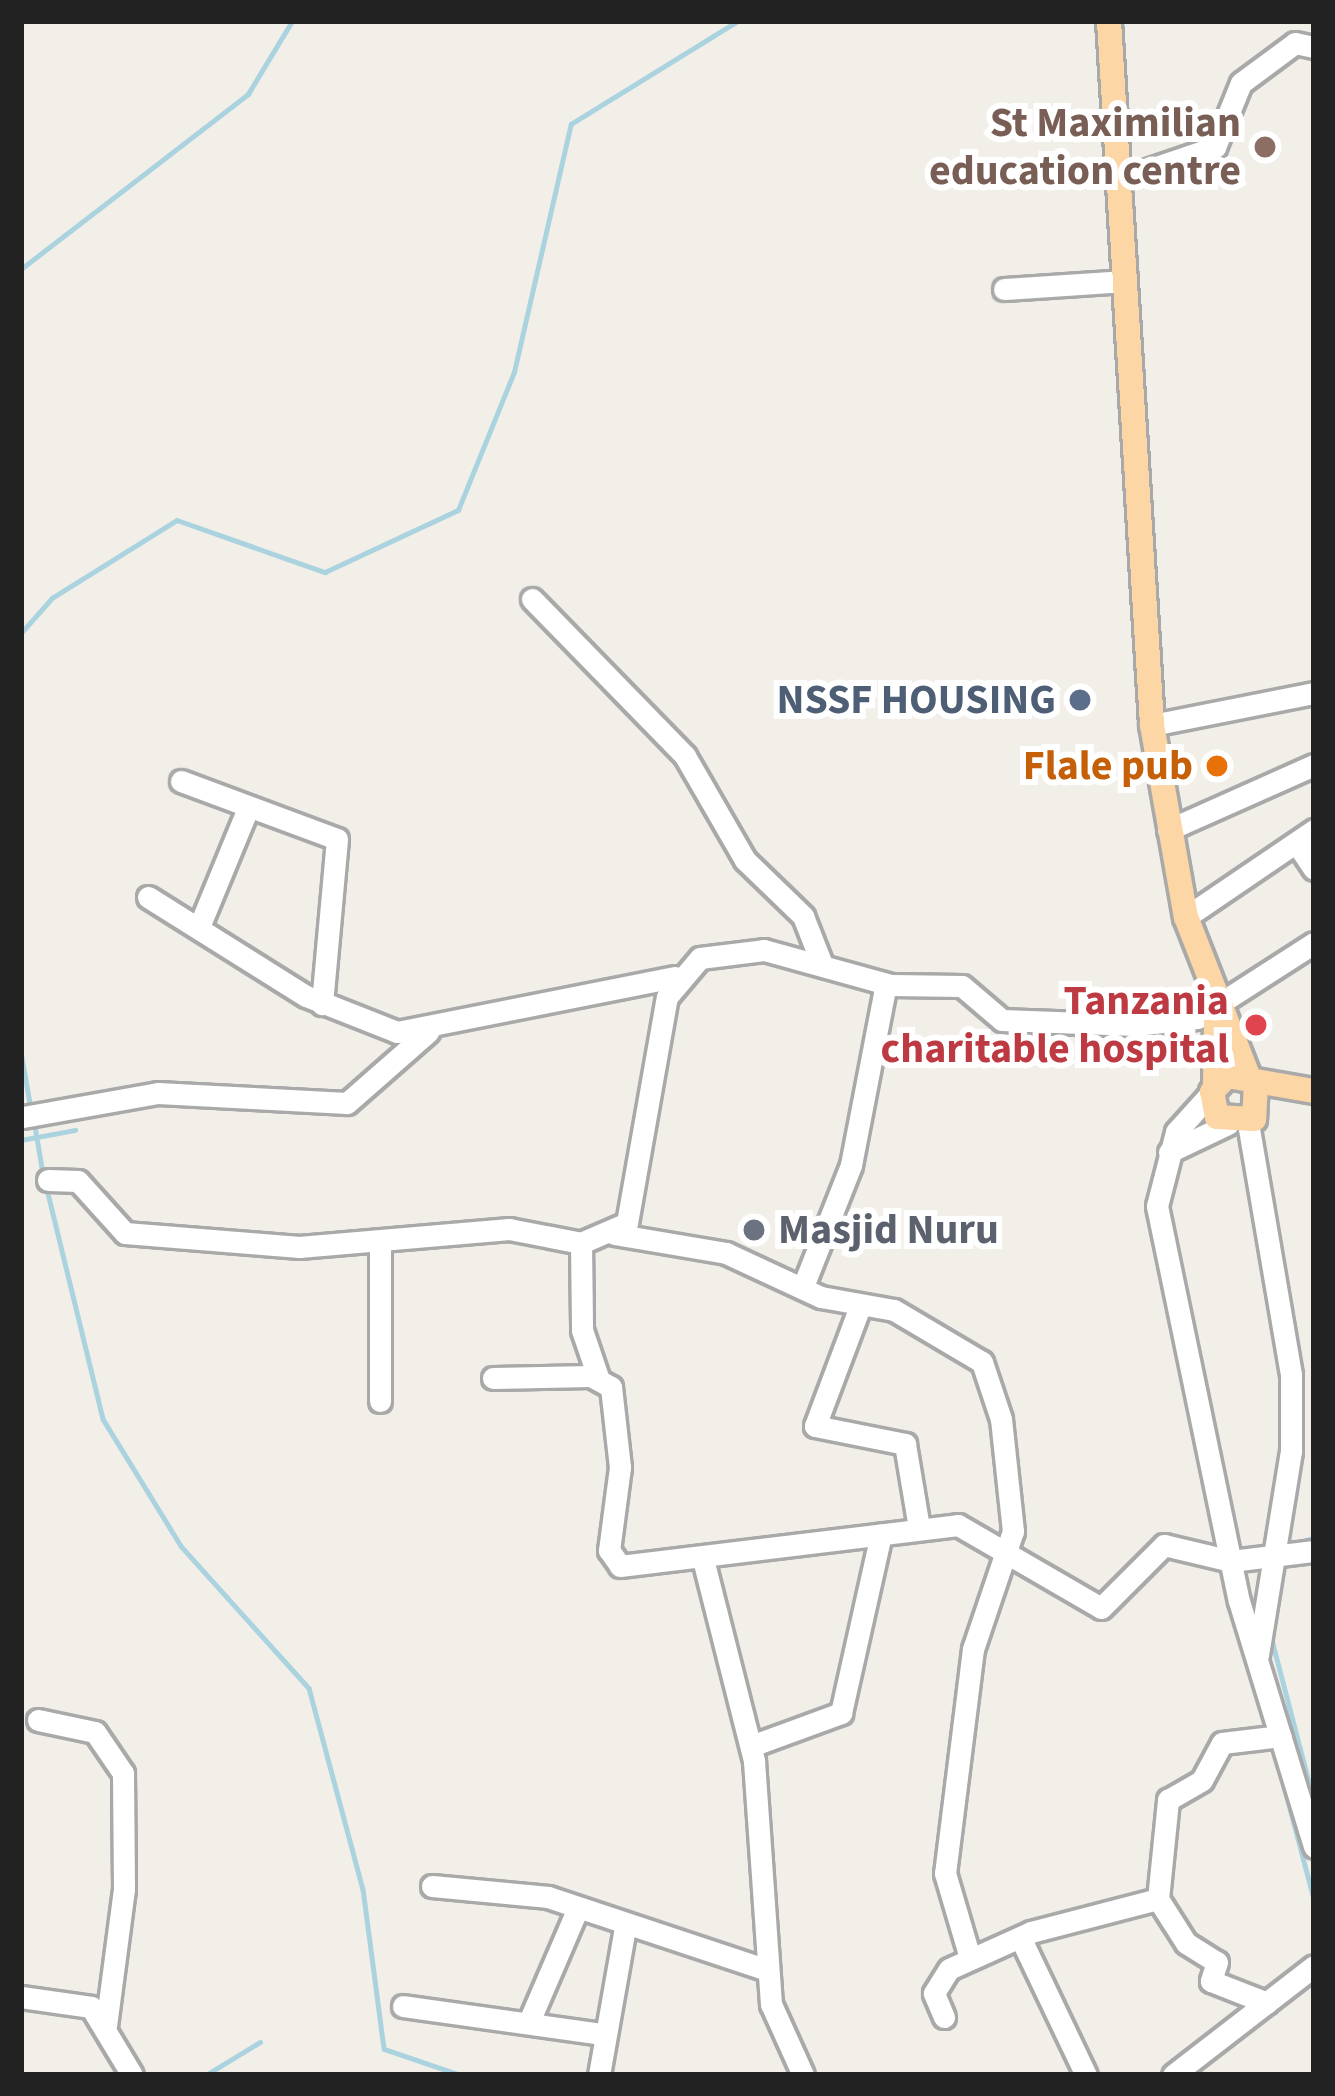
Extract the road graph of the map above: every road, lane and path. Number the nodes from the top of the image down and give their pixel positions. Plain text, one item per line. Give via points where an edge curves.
1 (1109, 21) edge
2 (1314, 46) edge
3 (1114, 181) junction
4 (1123, 281) junction
5 (1004, 289) dead end
6 (532, 599) dead end
7 (1314, 693) edge
8 (1152, 724) junction
9 (1314, 765) edge
10 (181, 781) dead end
11 (248, 808) junction
12 (1168, 830) junction
13 (1305, 837) edge
14 (1314, 868) edge
15 (148, 897) dead end
16 (1186, 917) junction
17 (199, 928) junction
18 (1314, 943) edge
19 (821, 962) junction
20 (675, 977) junction
21 (886, 984) junction
22 (322, 1004) junction
23 (1215, 1012) junction
24 (428, 1032) junction
25 (1253, 1080) junction
26 (1214, 1089) junction
27 (1314, 1091) edge
28 (23, 1117) edge
29 (1243, 1122) junction
30 (1164, 1156) junction
31 (48, 1180) dead end
32 (614, 1234) junction
33 (380, 1243) junction
34 (581, 1243) junction
35 (804, 1284) junction
36 (859, 1309) junction
37 (598, 1376) junction
38 (493, 1378) dead end
39 (380, 1401) dead end
40 (1303, 1452) edge
41 (920, 1528) junction
42 (881, 1534) junction
43 (1314, 1551) edge
44 (1011, 1556) junction
45 (1278, 1560) junction
46 (1231, 1561) junction
47 (704, 1563) junction
48 (1257, 1659) junction
49 (38, 1720) dead end
50 (1281, 1736) junction
51 (751, 1746) junction
52 (1303, 1775) edge
53 (1314, 1847) edge
54 (432, 1886) dead end
55 (1158, 1899) junction
56 (578, 1909) junction
57 (626, 1928) junction
58 (1021, 1939) junction
59 (970, 1958) junction
60 (1314, 1966) edge
61 (768, 1970) junction
62 (21, 1997) edge
63 (1267, 2003) junction
64 (403, 2006) dead end
65 (531, 2017) junction
66 (944, 2018) dead end
67 (106, 2025) junction
68 (603, 2034) junction
69 (132, 2075) edge
70 (599, 2075) edge
71 (803, 2075) edge
72 (1086, 2075) edge
73 (1173, 2075) edge

1 - 3 main road
2 - 3 street via 1295,43 1241,82 1215,147
3 - 4 main road
4 - 5 street
4 - 8 main road
6 - 19 street via 685,756 745,860 803,916
7 - 8 street
8 - 12 main road
9 - 12 street
10 - 11 street
11 - 17 street
11 - 22 street via 338,838
12 - 16 main road
13 - 14 street
13 - 16 street
15 - 17 street
16 - 23 main road
17 - 22 street
18 - 23 street
19 - 20 street via 745,950 700,958
19 - 21 street
20 - 24 street
20 - 32 street via 640,1174
21 - 23 street via 962,986 998,1018 1038,1026 1136,1025
21 - 35 street via 851,1165
22 - 24 street via 385,1030
23 - 25 main road
23 - 26 main road
24 - 28 street via 347,1103 158,1093
25 - 26 main road
25 - 27 main road
25 - 29 main road
26 - 29 main road
26 - 30 street
27 - 29 main road
29 - 30 street
29 - 40 street via 1289,1320
30 - 46 street via 1163,1246
31 - 33 street via 78,1181 125,1233
32 - 34 street
32 - 35 street via 726,1253
33 - 34 street via 509,1229
33 - 39 street
34 - 37 street via 582,1330
35 - 36 street
36 - 41 street via 815,1426 905,1444
36 - 44 street via 894,1310 982,1362 1003,1427
37 - 38 street
37 - 47 street via 612,1390 620,1466 613,1561
40 - 45 street
41 - 42 street
41 - 44 street via 978,1529
42 - 47 street
42 - 51 street via 841,1713
43 - 45 street
44 - 46 street via 1101,1609 1164,1545
44 - 59 street via 973,1648 945,1873
45 - 46 street
45 - 48 street
46 - 48 street
47 - 51 street
48 - 50 street
49 - 67 street via 95,1732 123,1773 124,1889
50 - 52 street
50 - 55 street via 1222,1743 1202,1780 1168,1800
51 - 61 street
52 - 53 street
54 - 56 street
55 - 58 street
55 - 63 street via 1186,1943 1217,1962 1211,1981
56 - 57 street
56 - 65 street
57 - 61 street
57 - 68 street
58 - 59 street
58 - 72 street
59 - 66 street via 936,1988
60 - 63 street
61 - 71 street
62 - 67 street via 82,2003
63 - 73 street
64 - 65 street
65 - 68 street
67 - 69 street
68 - 70 street

